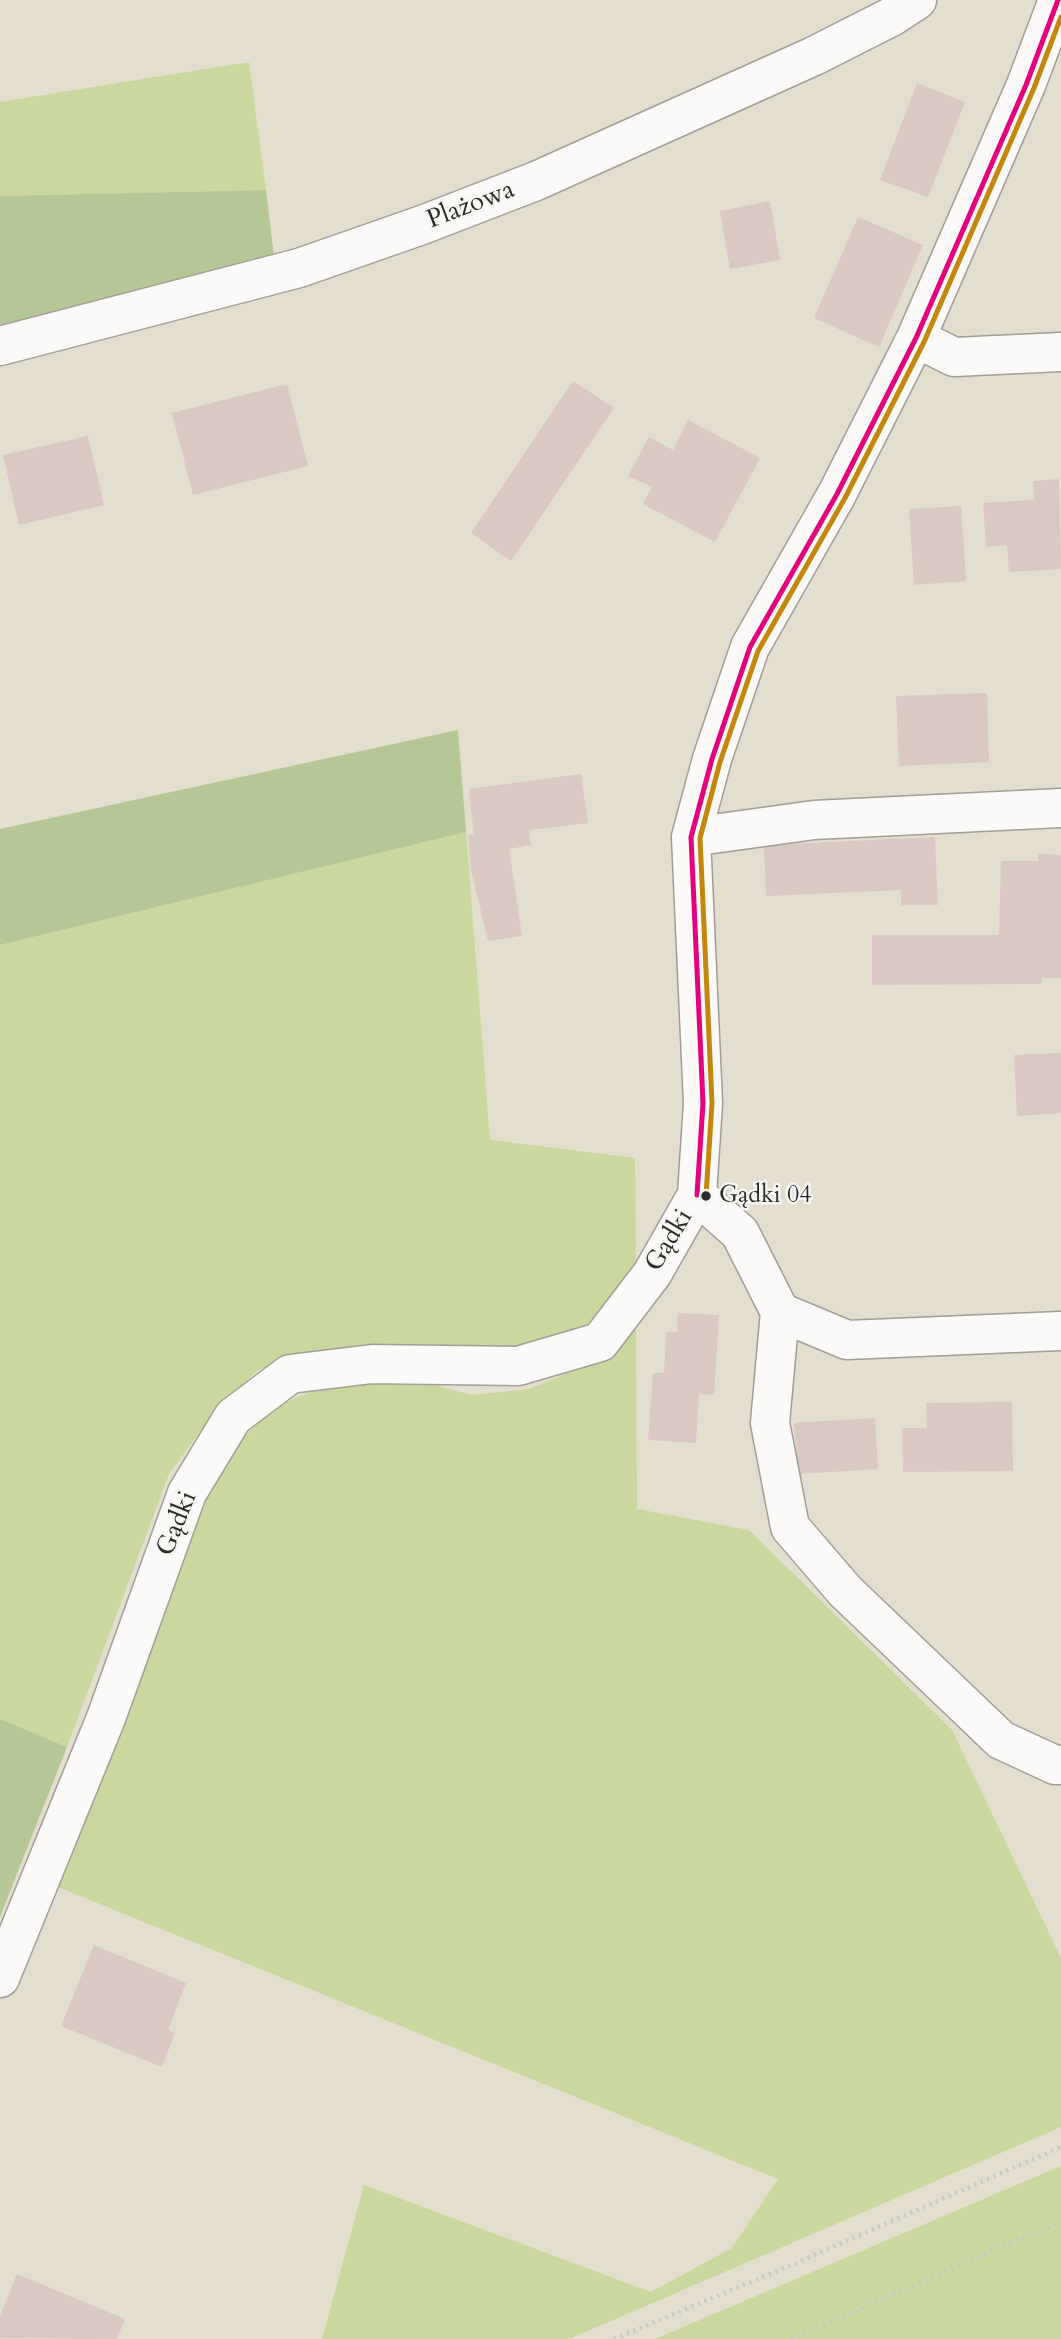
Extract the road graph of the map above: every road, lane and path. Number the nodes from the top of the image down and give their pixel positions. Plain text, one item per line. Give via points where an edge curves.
1 (917, 0) edge
2 (1058, 0) edge
3 (916, 338) junction
4 (0, 346) edge
5 (1061, 352) edge
6 (1061, 808) edge
7 (691, 837) junction
8 (697, 1195) junction
9 (779, 1312) junction
10 (1061, 1331) edge
11 (1061, 1765) edge
12 (0, 1978) edge
13 (1061, 2147) edge
14 (1061, 2222) edge
15 (614, 2339) edge
16 (791, 2339) edge

1 - 4 street, Plażowa via 802,61 536,181 422,225 299,268
2 - 3 street, Gądki
3 - 5 street via 954,357
3 - 7 street, Gądki via 837,494 750,647
6 - 7 street via 814,820
7 - 8 street, Gądki via 703,1103
8 - 9 street via 740,1233
8 - 12 street, Gądki via 652,1274 600,1342 518,1366 372,1364 290,1374 233,1417 187,1493 106,1718
9 - 10 street via 847,1340
9 - 11 street via 770,1423 790,1527 845,1591 1001,1740
13 - 15 path
14 - 16 path

